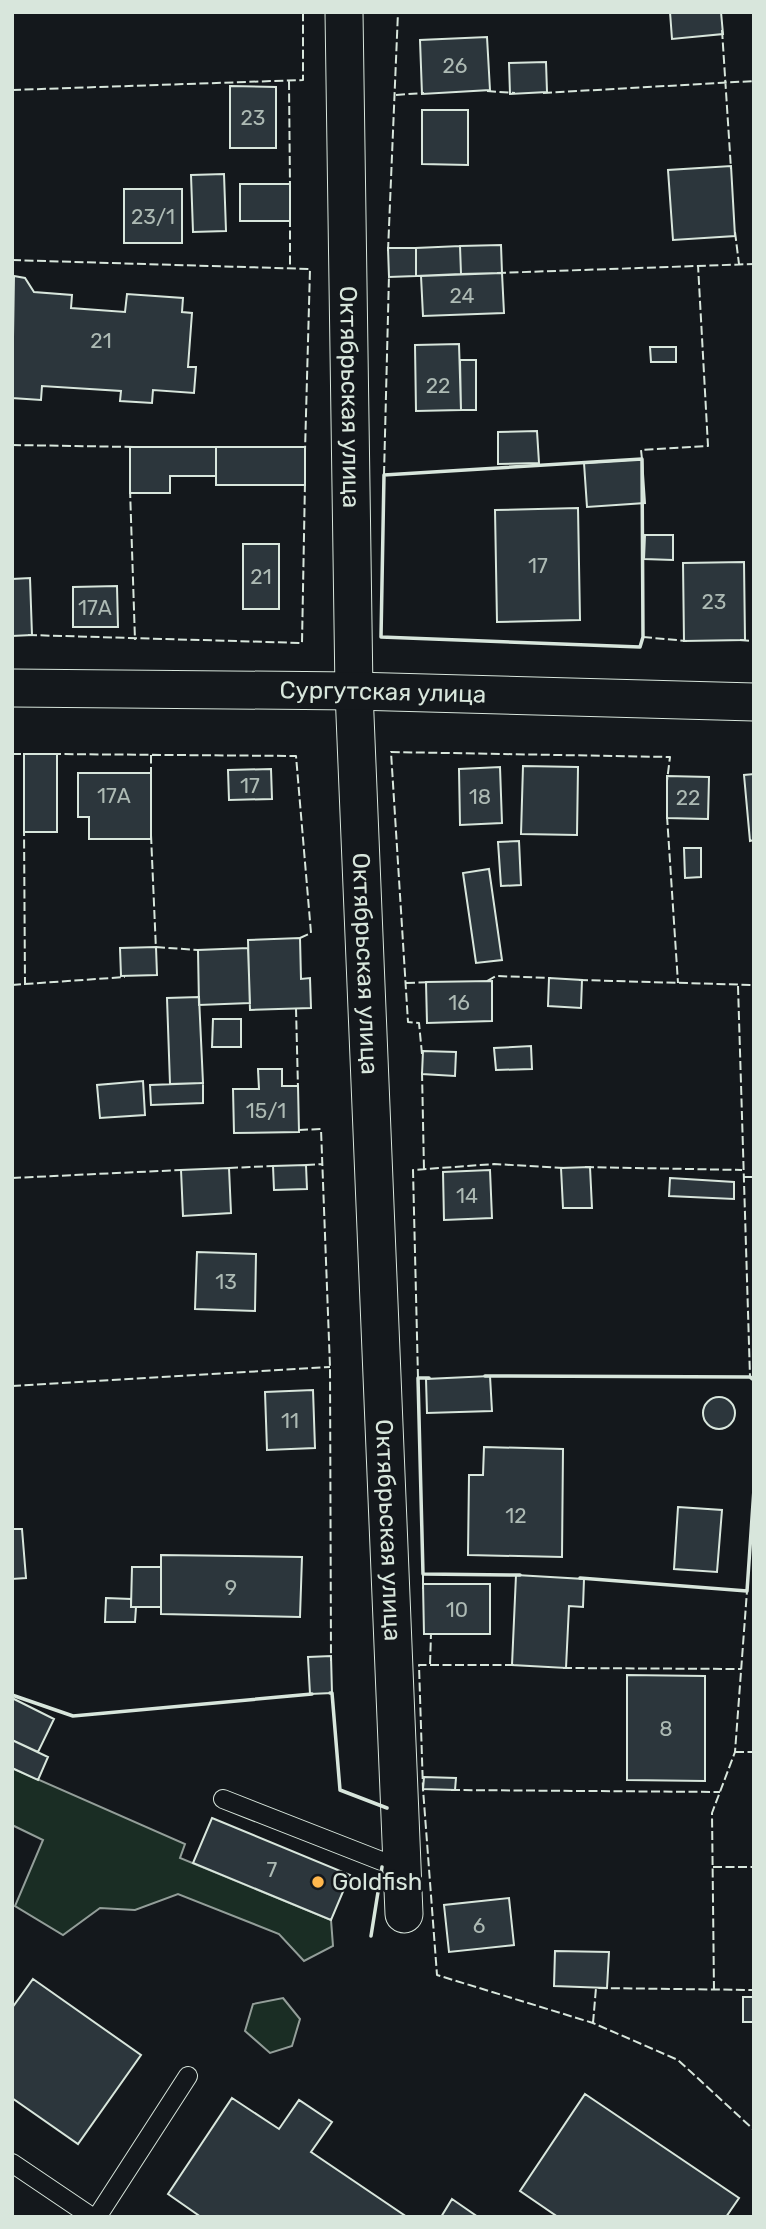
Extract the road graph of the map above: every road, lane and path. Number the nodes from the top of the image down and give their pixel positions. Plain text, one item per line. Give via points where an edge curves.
1 (344, 12) edge
2 (12, 688) edge
3 (354, 691) junction
4 (754, 702) edge
5 (223, 1799) dead end
6 (402, 1870) junction
7 (404, 1914) dead end
8 (188, 2076) dead end
9 (12, 2163) edge
10 (95, 2217) edge

1 - 3 street, Октябрьская улица
2 - 3 street, Сургутская улица
3 - 4 street, Сургутская улица
3 - 6 street, Октябрьская улица
5 - 6 lane
6 - 7 street, Октябрьская улица
8 - 10 lane
9 - 10 lane

